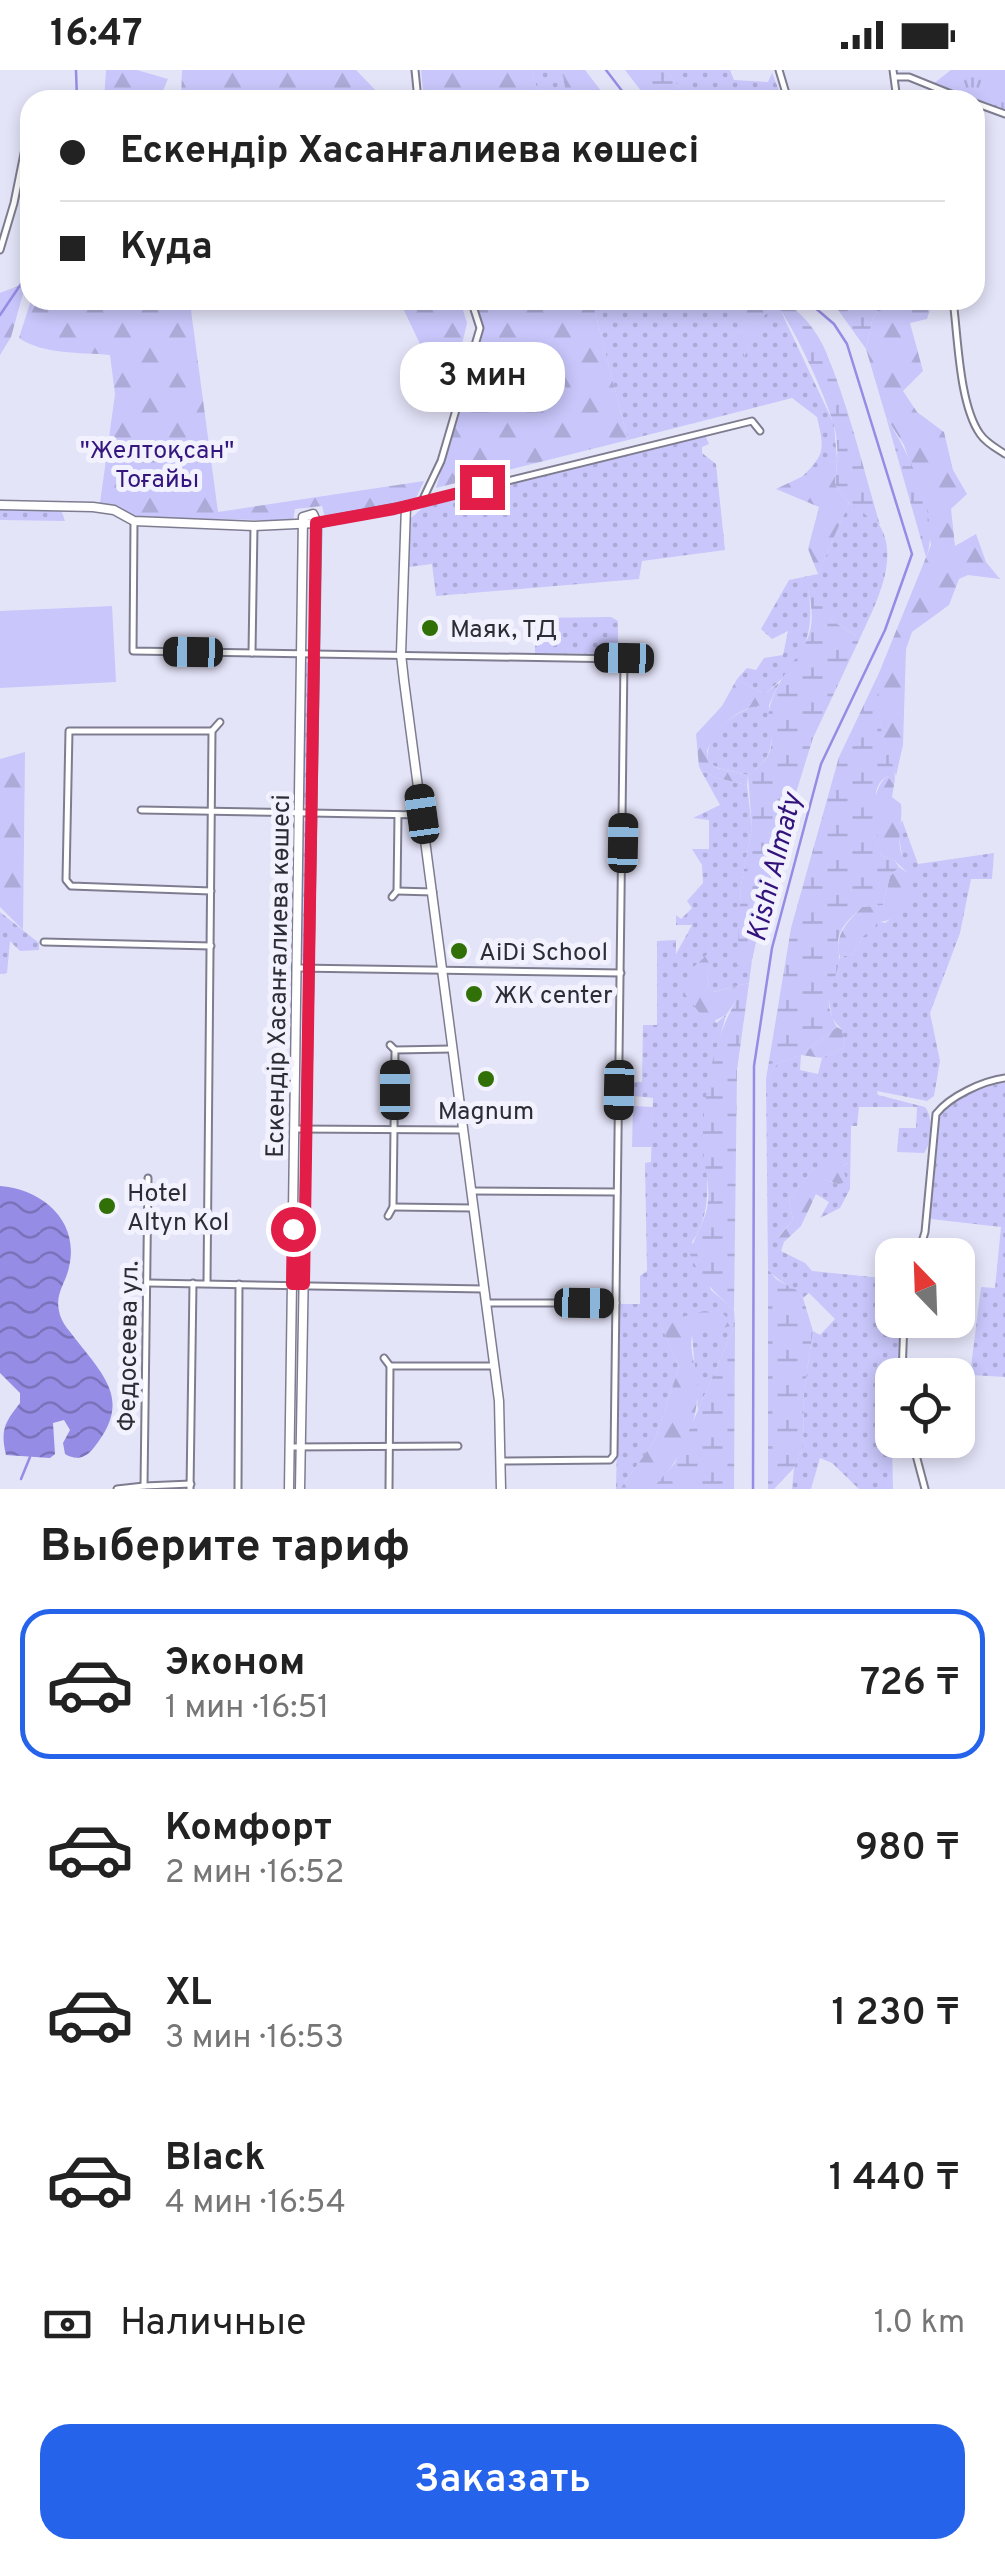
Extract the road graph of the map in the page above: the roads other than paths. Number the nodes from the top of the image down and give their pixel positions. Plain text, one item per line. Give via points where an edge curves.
1 (894, 74) edge
2 (941, 90) edge
3 (20, 173) edge
4 (0, 250) edge
5 (475, 310) edge
6 (954, 310) edge
7 (760, 430) dead end
8 (1005, 454) edge
9 (422, 501) junction
10 (0, 505) edge
11 (406, 506) junction
12 (134, 520) junction
13 (316, 523) junction
14 (302, 524) junction
15 (254, 526) junction
16 (252, 653) junction
17 (301, 653) junction
18 (314, 654) junction
19 (402, 654) junction
20 (220, 722) dead end
21 (212, 731) junction
22 (142, 810) dead end
23 (212, 811) junction
24 (299, 812) junction
25 (312, 812) junction
26 (398, 814) junction
27 (422, 814) junction
28 (211, 890) junction
29 (397, 891) junction
30 (433, 892) junction
31 (392, 897) dead end
32 (44, 942) dead end
33 (211, 946) junction
34 (297, 968) junction
35 (310, 968) junction
36 (443, 970) junction
37 (621, 973) junction
38 (453, 1049) junction
39 (1003, 1078) edge
40 (307, 1129) junction
41 (394, 1129) junction
42 (295, 1130) junction
43 (464, 1130) junction
44 (148, 1178) dead end
45 (472, 1191) junction
46 (617, 1192) junction
47 (394, 1206) junction
48 (474, 1208) junction
49 (388, 1216) dead end
50 (924, 1238) edge
51 (148, 1282) junction
52 (193, 1283) junction
53 (207, 1284) junction
54 (240, 1284) junction
55 (292, 1284) junction
56 (304, 1284) junction
57 (484, 1288) junction
58 (486, 1302) junction
59 (616, 1304) junction
60 (384, 1358) dead end
61 (390, 1366) junction
62 (495, 1366) junction
63 (389, 1446) junction
64 (458, 1446) dead end
65 (290, 1447) junction
66 (301, 1447) junction
67 (917, 1458) edge
68 (501, 1461) junction
69 (144, 1486) junction
70 (190, 1486) edge
71 (117, 1489) edge
72 (238, 1489) edge
73 (289, 1489) edge
74 (300, 1489) edge
75 (389, 1489) edge
76 (501, 1489) edge
77 (925, 1489) edge

1 - 2 street
3 - 4 street
5 - 9 street via 480,328 441,461
6 - 8 street via 975,425
7 - 9 street via 752,420
9 - 11 street
10 - 12 street via 102,508
11 - 13 street
11 - 19 street
12 - 15 street
12 - 16 street via 133,651
13 - 14 street
13 - 18 street, Ескендір Хасанғалиева көшесі
14 - 15 street
14 - 17 street, Ескендір Хасанғалиева көшесі
15 - 16 street
16 - 17 street
17 - 18 street
17 - 24 street, Ескендір Хасанғалиева көшесі
18 - 19 street
18 - 25 street, Ескендір Хасанғалиева көшесі
19 - 27 street
19 - 37 street via 624,658
20 - 21 street
21 - 23 street
21 - 28 street via 69,731 66,880 70,886
22 - 23 street
23 - 24 street
23 - 28 street
24 - 25 street
24 - 34 street, Ескендір Хасанғалиева көшесі
25 - 26 street
25 - 35 street, Ескендір Хасанғалиева көшесі
26 - 27 street
26 - 29 street
27 - 30 street
28 - 33 street
29 - 30 street
29 - 31 street
30 - 36 street
32 - 33 street
33 - 53 street
34 - 35 street
34 - 42 street, Ескендір Хасанғалиева көшесі
35 - 36 street
35 - 40 street, Ескендір Хасанғалиева көшесі
36 - 37 street
36 - 38 street
37 - 46 street
38 - 41 street via 392,1048
38 - 43 street
39 - 50 street via 936,1114
40 - 41 street
40 - 42 street
40 - 56 street, Ескендір Хасанғалиева көшесі
41 - 43 street
41 - 47 street
42 - 55 street, Ескендір Хасанғалиева көшесі
43 - 45 street
44 - 51 street, Федосеева ул.
45 - 46 street
45 - 48 street
46 - 59 street
47 - 48 street
47 - 49 street
48 - 57 street
51 - 52 street
51 - 69 street, Федосеева ул.
52 - 53 street
52 - 70 street
53 - 54 street
54 - 55 street
54 - 72 street
55 - 56 street
55 - 65 street, Ескендір Хасанғалиева көшесі
56 - 57 street
56 - 66 street, Ескендір Хасанғалиева көшесі
57 - 58 street
58 - 59 street
58 - 62 street
59 - 68 street via 614,1459
60 - 61 street
61 - 62 street
61 - 63 street
62 - 68 street
63 - 64 street
63 - 66 street
63 - 75 street
65 - 66 street
65 - 73 street, Ескендір Хасанғалиева көшесі
66 - 74 street, Ескендір Хасанғалиева көшесі
67 - 77 street
68 - 76 street
69 - 70 street
69 - 71 street

